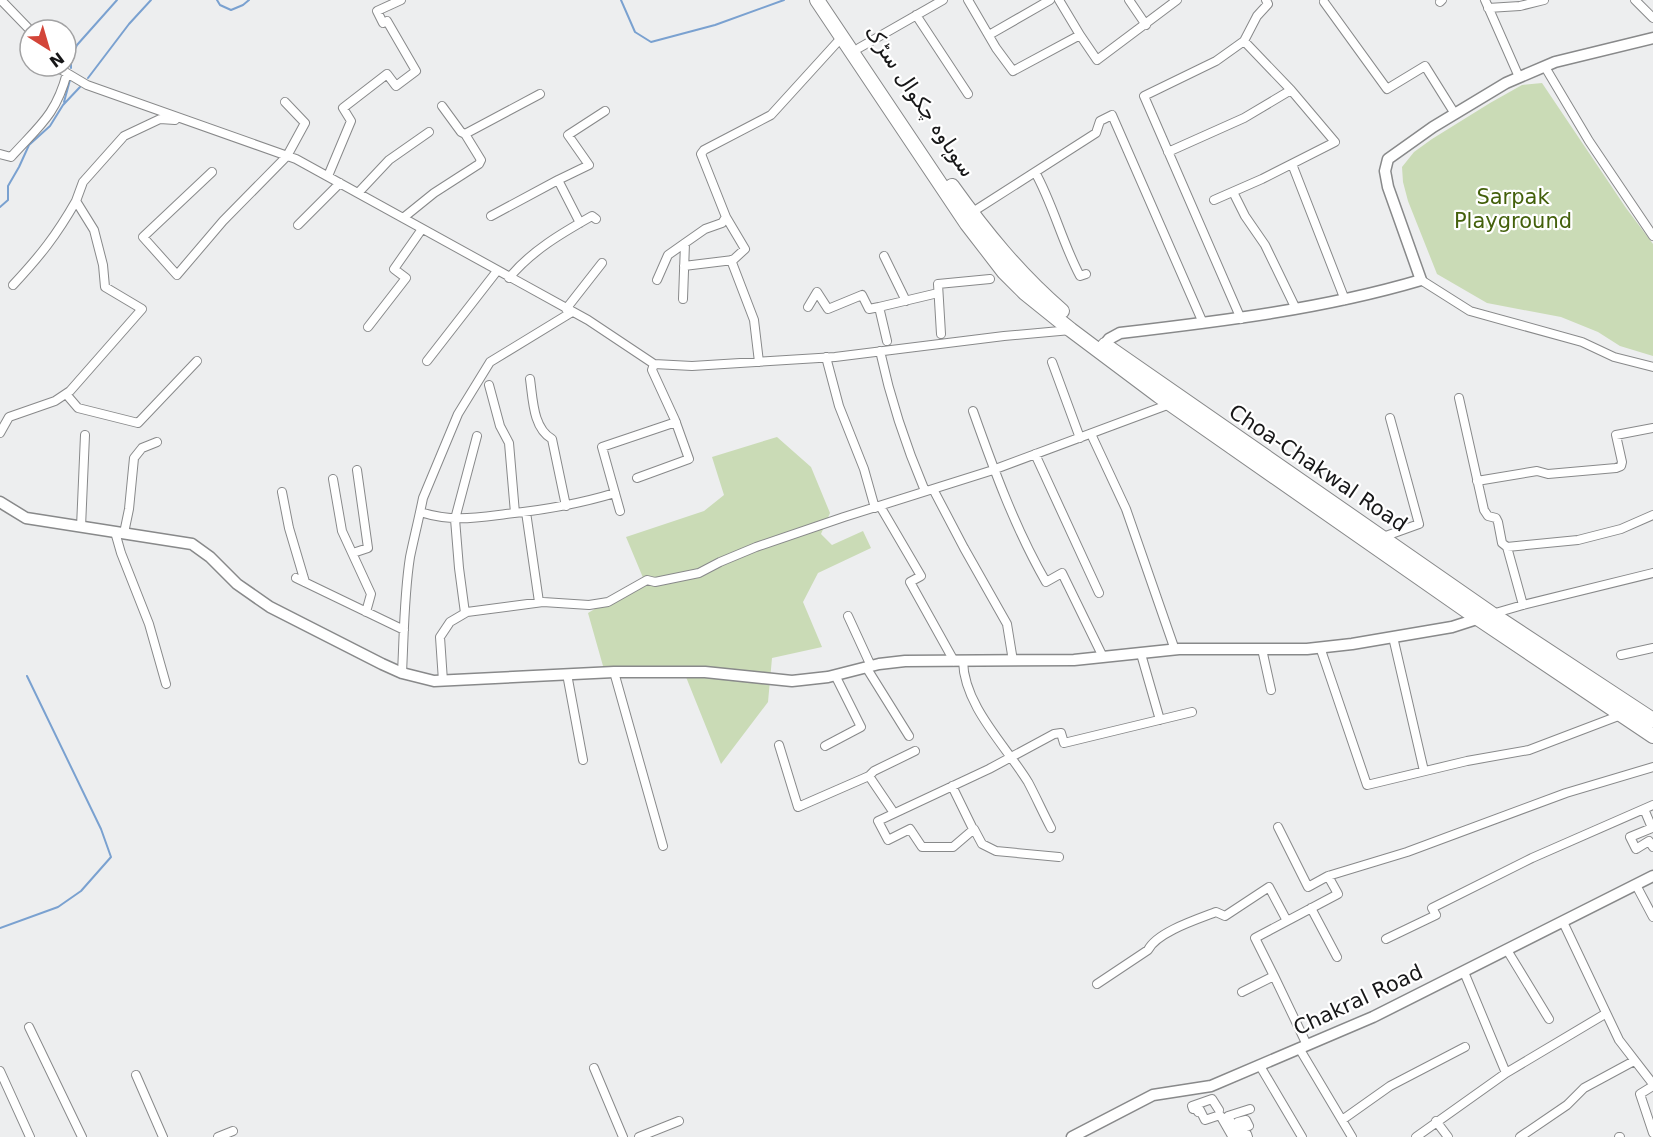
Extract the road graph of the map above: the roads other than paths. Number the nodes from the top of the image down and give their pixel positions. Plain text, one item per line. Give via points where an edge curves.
1 (2, 0) edge
2 (401, 0) edge
3 (817, 0) edge
4 (827, 0) edge
5 (943, 0) edge
6 (968, 0) edge
7 (1050, 0) edge
8 (1059, 0) edge
9 (1129, 0) edge
10 (1177, 0) edge
11 (1266, 0) edge
12 (1544, 0) edge
13 (1635, 0) edge
14 (1324, 2) dead end
15 (1487, 4) edge
16 (916, 15) junction
17 (19, 18) edge
18 (1653, 18) edge
19 (1146, 25) junction
20 (989, 35) junction
21 (1080, 35) junction
22 (842, 37) junction
23 (1653, 38) edge
24 (1244, 41) junction
25 (859, 48) junction
26 (1545, 67) junction
27 (66, 78) edge
28 (75, 78) edge
29 (1519, 78) junction
30 (1291, 90) junction
31 (540, 93) dead end
32 (968, 94) dead end
33 (285, 102) dead end
34 (442, 106) dead end
35 (605, 111) dead end
36 (1455, 114) junction
37 (185, 120) junction
38 (429, 132) dead end
39 (465, 134) junction
40 (1168, 152) junction
41 (0, 154) edge
42 (287, 156) junction
43 (1292, 164) junction
44 (212, 172) dead end
45 (1035, 172) junction
46 (328, 176) junction
47 (558, 180) junction
48 (339, 183) junction
49 (1233, 192) junction
50 (358, 193) junction
51 (76, 201) junction
52 (1214, 201) dead end
53 (971, 213) junction
54 (491, 216) dead end
55 (726, 217) junction
56 (403, 218) junction
57 (596, 219) dead end
58 (580, 223) junction
59 (298, 225) dead end
60 (980, 225) joint
61 (422, 229) junction
62 (1653, 237) edge
63 (685, 243) junction
64 (884, 256) dead end
65 (731, 260) junction
66 (602, 263) dead end
67 (684, 266) junction
68 (497, 272) junction
69 (1086, 274) dead end
70 (510, 278) junction
71 (990, 279) dead end
72 (657, 280) dead end
73 (1421, 280) junction
74 (13, 285) dead end
75 (938, 293) junction
76 (683, 299) dead end
77 (1345, 300) junction
78 (906, 301) junction
79 (808, 307) dead end
80 (879, 307) junction
81 (1296, 309) junction
82 (569, 310) junction
83 (1241, 319) junction
84 (1203, 323) junction
85 (368, 327) dead end
86 (1071, 330) junction
87 (941, 334) dead end
88 (887, 341) dead end
89 (1101, 348) junction
90 (880, 351) junction
91 (826, 357) junction
92 (427, 360) dead end
93 (197, 361) dead end
94 (759, 362) junction
95 (1052, 362) dead end
96 (654, 364) junction
97 (1653, 367) edge
98 (530, 379) dead end
99 (489, 385) dead end
100 (66, 394) junction
101 (1459, 398) dead end
102 (1170, 404) junction
103 (974, 411) dead end
104 (1390, 418) dead end
105 (676, 422) junction
106 (1653, 428) edge
107 (0, 433) edge
108 (1091, 434) junction
109 (85, 435) dead end
110 (477, 436) dead end
111 (1080, 438) junction
112 (157, 442) dead end
113 (1035, 454) junction
114 (357, 470) dead end
115 (994, 470) junction
116 (637, 478) dead end
117 (333, 479) dead end
118 (1478, 481) junction
119 (929, 490) junction
120 (282, 492) dead end
121 (615, 493) junction
122 (0, 502) edge
123 (566, 506) junction
124 (878, 507) junction
125 (620, 511) dead end
126 (420, 512) junction
127 (526, 512) junction
128 (515, 513) junction
129 (1653, 515) edge
130 (455, 519) junction
131 (81, 527) junction
132 (120, 533) junction
133 (1383, 537) junction
134 (1507, 547) junction
135 (352, 553) junction
136 (1653, 573) edge
137 (296, 578) dead end
138 (305, 582) junction
139 (1099, 593) dead end
140 (540, 603) junction
141 (1522, 605) junction
142 (366, 612) junction
143 (465, 613) junction
144 (1492, 614) junction
145 (848, 616) dead end
146 (1478, 619) junction
147 (404, 630) junction
148 (1393, 637) junction
149 (1320, 648) junction
150 (1653, 648) edge
151 (1262, 649) junction
152 (1175, 650) junction
153 (1141, 654) junction
154 (1621, 655) dead end
155 (1103, 657) junction
156 (959, 661) junction
157 (1013, 661) junction
158 (868, 667) junction
159 (402, 672) junction
160 (614, 672) junction
161 (567, 674) junction
162 (835, 675) junction
163 (443, 681) junction
164 (166, 684) dead end
165 (1271, 690) dead end
166 (1192, 712) dead end
167 (1621, 715) junction
168 (1652, 718) edge
169 (1160, 720) junction
170 (909, 736) dead end
171 (1653, 736) edge
172 (779, 745) dead end
173 (825, 746) dead end
174 (915, 751) dead end
175 (1011, 756) junction
176 (583, 760) dead end
177 (1653, 767) edge
178 (1424, 771) junction
179 (869, 776) junction
180 (952, 786) junction
181 (1653, 805) edge
182 (1644, 809) junction
183 (894, 813) junction
184 (1278, 827) dead end
185 (1051, 828) dead end
186 (973, 829) junction
187 (663, 846) dead end
188 (1653, 847) edge
189 (1059, 857) dead end
190 (1328, 876) junction
191 (1653, 876) edge
192 (1636, 885) junction
193 (1311, 908) junction
194 (1653, 917) edge
195 (1287, 921) junction
196 (1563, 922) junction
197 (1386, 939) dead end
198 (1507, 950) junction
199 (1337, 957) dead end
200 (1464, 972) junction
201 (1274, 976) junction
202 (1097, 984) dead end
203 (1242, 992) dead end
204 (1605, 1014) junction
205 (1549, 1019) dead end
206 (30, 1027) dead end
207 (1303, 1047) junction
208 (1465, 1047) dead end
209 (1634, 1061) junction
210 (1260, 1066) junction
211 (594, 1068) dead end
212 (0, 1071) edge
213 (1506, 1073) junction
214 (136, 1075) dead end
215 (1653, 1085) edge
216 (1211, 1086) junction
217 (1250, 1108) dead end
218 (1219, 1110) dead end
219 (1342, 1120) junction
220 (679, 1121) dead end
221 (1436, 1121) junction
222 (1238, 1122) dead end
223 (233, 1131) dead end
224 (1653, 1133) edge
225 (1234, 1134) junction
226 (30, 1137) edge
227 (82, 1137) edge
228 (163, 1137) edge
229 (218, 1137) edge
230 (623, 1137) edge
231 (639, 1137) edge
232 (1072, 1137) edge
233 (1248, 1137) edge
234 (1302, 1137) edge
235 (1352, 1137) edge
236 (1416, 1137) edge
237 (1448, 1137) edge
238 (1520, 1137) edge

1 - 17 street
2 - 46 street via 377,11 416,71 396,86 387,74 343,108 351,121
3 - 22 highway
4 - 25 highway, سوہاوہ چکوال سڑک
5 - 16 street
6 - 20 street
7 - 20 street
8 - 21 street
9 - 19 street
10 - 19 street
11 - 24 street via 1268,4
12 - 15 street via 1520,6
13 - 18 street
14 - 36 street via 1387,89 1425,66
15 - 29 street
16 - 25 street
16 - 32 street
19 - 21 street via 1097,60
20 - 21 street via 1013,71
22 - 55 street via 771,115 700,154
22 - 86 highway via 984,249 1025,292
23 - 26 street
24 - 30 street
24 - 40 street via 1216,61 1144,96
25 - 53 highway, سوہاوہ چکوال سڑک
26 - 29 street
26 - 62 street
27 - 41 street via 49,117 11,157
28 - 37 street
29 - 36 street
30 - 40 street via 1244,118
30 - 43 street via 1335,142
31 - 39 street
33 - 42 street via 306,123
34 - 39 street
35 - 47 street via 568,135 589,165
36 - 73 street via 1388,159 1385,171
37 - 42 street
37 - 51 street via 160,119 124,136 83,182
38 - 50 street via 389,160
39 - 56 street via 482,160
40 - 83 street
42 - 44 street via 177,275 143,237
42 - 46 street
43 - 49 street
43 - 77 street
45 - 53 street
45 - 69 street via 1069,256 1080,276
45 - 84 street via 1096,133 1100,121 1112,116
46 - 48 street
47 - 54 street
47 - 58 street
48 - 50 street
48 - 59 street
49 - 52 street
49 - 81 street via 1265,245
50 - 56 street
51 - 74 street via 40,257
51 - 100 street via 94,230 104,265 105,287 142,309
53 - 60 highway, سوہاوہ چکوال سڑک
55 - 63 street via 722,224 705,229
55 - 65 street via 745,249
56 - 61 street
57 - 58 street via 592,216
58 - 70 street via 533,254
60 - 89 highway, Choa-Chakwal Road via 1019,272
61 - 68 street
61 - 85 street via 394,268 406,278
63 - 67 street
63 - 72 street via 668,255
64 - 78 street
65 - 67 street
65 - 94 street via 754,320
66 - 82 street
67 - 76 street
68 - 70 street
68 - 92 street
70 - 82 street
71 - 75 street via 938,284
73 - 77 street
73 - 97 street via 1470,311 1582,342 1614,357
75 - 78 street
75 - 87 street
77 - 81 street
78 - 80 street
79 - 80 street via 817,292 828,309 862,295 869,309
80 - 88 street
81 - 83 street
82 - 96 street
82 - 126 street via 490,362 458,414
83 - 84 street
84 - 89 street via 1120,333
86 - 89 highway
86 - 90 street
89 - 102 highway
89 - 133 highway, Choa-Chakwal Road
90 - 91 street
90 - 119 street via 902,437
91 - 94 street
91 - 124 street via 839,406
93 - 100 street via 138,423 78,408
94 - 96 street
95 - 111 street
96 - 105 street via 652,370
98 - 123 street via 535,413 543,434 552,440
99 - 128 street via 509,443
100 - 107 street via 9,417
101 - 118 street
102 - 108 street
102 - 146 highway
103 - 115 street
104 - 133 street via 1419,524
105 - 116 street via 689,459
105 - 121 street via 602,447
106 - 118 street via 1616,435 1622,462 1616,468 1548,474 1537,471
108 - 111 street
108 - 152 street via 1126,509
109 - 131 street
110 - 130 street
111 - 113 street
112 - 132 street via 142,448 134,458 129,509
113 - 115 street
113 - 139 street
114 - 135 street via 368,548
115 - 119 street
115 - 155 street via 1046,582 1062,573
117 - 135 street via 342,531
118 - 134 street via 1485,514 1496,518 1502,543
119 - 124 street
119 - 157 street via 1007,624
120 - 138 street
121 - 123 street
121 - 125 street
122 - 131 street via 26,518
123 - 127 street
124 - 140 street via 756,547 699,573 655,582 647,580 608,602
124 - 156 street via 921,576 910,582
126 - 130 street
126 - 147 street via 410,559
127 - 128 street
127 - 140 street
128 - 130 street
129 - 134 street via 1621,529 1578,540
130 - 143 street
131 - 132 street
132 - 159 street via 192,544 270,607
132 - 164 street via 121,553 149,624
133 - 144 highway, Choa-Chakwal Road
134 - 141 street
135 - 142 street via 371,594
136 - 141 street
137 - 138 street
138 - 142 street
140 - 143 street
141 - 144 street
142 - 147 street
143 - 163 street via 450,622 440,637
144 - 146 street
144 - 168 highway, Choa-Chakwal Road
145 - 158 street
146 - 148 street
146 - 167 highway
147 - 159 street
148 - 149 street
148 - 178 street
149 - 151 street
149 - 178 street via 1367,785
150 - 154 street
151 - 152 street
151 - 165 street
152 - 153 street
153 - 155 street
153 - 169 street
155 - 157 street
156 - 157 street
156 - 158 street via 905,661
156 - 175 street via 985,722
158 - 162 street
158 - 170 street
159 - 163 street
160 - 161 street
160 - 162 street via 705,672 792,681
160 - 187 street
161 - 163 street
161 - 176 street
162 - 173 street via 861,727
166 - 169 street
167 - 171 highway
167 - 178 street via 1529,750
169 - 175 street via 1064,743 1061,733 1054,734
172 - 179 street via 798,807
174 - 179 street
175 - 180 street
175 - 185 street
177 - 190 street via 1566,793 1407,852
179 - 183 street
180 - 183 street
180 - 186 street
181 - 182 street
182 - 188 street via 1652,828 1630,837 1636,849 1649,841
182 - 197 street via 1432,908 1436,915
183 - 186 street via 878,821 888,840 910,829 922,847 952,847
184 - 190 street via 1308,887
186 - 189 street via 982,844 996,851
190 - 193 street via 1338,894
191 - 192 street, Chakral Road
192 - 194 street
192 - 196 street, Chakral Road
193 - 195 street
193 - 199 street
195 - 201 street via 1255,938
195 - 202 street via 1269,886 1225,916 1216,912 1175,929
196 - 198 street, Chakral Road
196 - 204 street
198 - 200 street, Chakral Road
198 - 205 street
200 - 207 street, Chakral Road
200 - 213 street
201 - 203 street
201 - 207 street
204 - 209 street
204 - 213 street
206 - 227 street
207 - 210 street, Chakral Road
207 - 219 street
208 - 219 street via 1390,1086
209 - 215 street
209 - 238 street via 1584,1088 1567,1106
210 - 216 street, Chakral Road
210 - 234 street
211 - 230 street
212 - 226 street
213 - 221 street
214 - 228 street
215 - 224 street via 1640,1094
216 - 225 street
216 - 232 street, Chakral Road via 1153,1095
217 - 222 street via 1228,1116 1235,1130 1249,1126 1246,1120
218 - 225 street via 1212,1099 1192,1106 1200,1110 1204,1120 1220,1115
219 - 235 street
220 - 231 street
221 - 236 street
221 - 237 street
223 - 229 street
225 - 233 street

